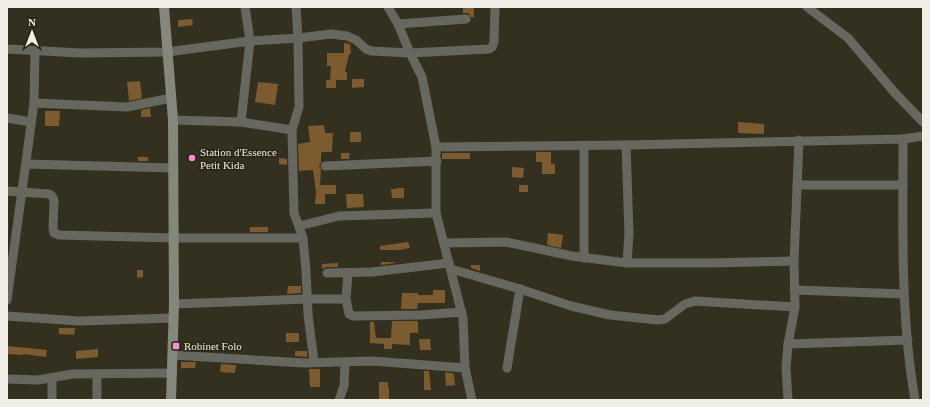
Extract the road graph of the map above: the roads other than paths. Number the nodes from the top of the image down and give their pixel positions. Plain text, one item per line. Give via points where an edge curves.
1 (164, 7) edge
2 (245, 7) edge
3 (296, 7) edge
4 (388, 7) edge
5 (494, 7) edge
6 (807, 7) edge
7 (466, 19) dead end
8 (398, 24) junction
9 (298, 38) junction
10 (250, 41) junction
11 (7, 49) edge
12 (35, 51) junction
13 (167, 52) junction
14 (410, 53) junction
15 (171, 98) junction
16 (34, 103) junction
17 (7, 118) edge
18 (173, 120) junction
19 (31, 122) junction
20 (240, 122) junction
21 (923, 122) edge
22 (292, 130) junction
23 (923, 136) edge
24 (902, 138) junction
25 (799, 140) junction
26 (584, 146) junction
27 (626, 146) junction
28 (436, 148) junction
29 (437, 161) junction
30 (26, 164) junction
31 (325, 166) dead end
32 (173, 168) junction
33 (797, 185) junction
34 (903, 185) junction
35 (7, 191) edge
36 (22, 192) junction
37 (436, 213) junction
38 (299, 226) junction
39 (174, 238) junction
40 (303, 238) junction
41 (444, 243) junction
42 (584, 258) junction
43 (794, 261) junction
44 (627, 263) junction
45 (450, 266) junction
46 (327, 273) dead end
47 (348, 273) junction
48 (520, 289) junction
49 (794, 290) junction
50 (904, 294) junction
51 (307, 299) junction
52 (7, 300) edge
53 (346, 300) junction
54 (174, 304) junction
55 (795, 307) junction
56 (462, 312) junction
57 (7, 316) edge
58 (173, 318) junction
59 (908, 340) junction
60 (788, 344) junction
61 (172, 355) junction
62 (314, 362) junction
63 (345, 362) junction
64 (465, 368) junction
65 (507, 368) dead end
66 (172, 373) junction
67 (97, 374) junction
68 (52, 378) junction
69 (7, 379) edge
70 (52, 400) edge
71 (97, 400) edge
72 (171, 400) edge
73 (339, 400) edge
74 (472, 400) edge
75 (788, 400) edge
76 (915, 400) edge

1 - 13 street
2 - 10 street
3 - 9 street
4 - 8 street
5 - 14 street via 494,42 489,49
6 - 21 street via 848,38
7 - 8 street
8 - 14 street
9 - 10 street
9 - 14 street via 331,34 347,36 371,51
9 - 22 street via 299,107
10 - 13 street
10 - 20 street
11 - 12 street
12 - 13 street
12 - 16 street
13 - 15 street
14 - 28 street via 422,77
15 - 16 street via 127,107
15 - 18 street
16 - 19 street
17 - 19 street
18 - 20 street
18 - 32 street
19 - 30 street
20 - 22 street
22 - 38 street via 294,212
23 - 24 street
24 - 25 street
24 - 34 street
25 - 27 street
25 - 33 street
26 - 27 street
26 - 28 street
26 - 42 street
27 - 44 street via 629,234
28 - 29 street
29 - 31 street
29 - 37 street
30 - 32 street
30 - 36 street
32 - 39 street
33 - 34 street
33 - 43 street
34 - 50 street
35 - 36 street
36 - 39 street via 52,196 53,229 54,233 59,235
36 - 52 street
37 - 38 street via 339,216
37 - 41 street
38 - 40 street
39 - 40 street
39 - 54 street
40 - 51 street
41 - 42 street via 506,242
41 - 45 street
42 - 44 street
43 - 44 street
43 - 49 street
45 - 47 street
45 - 48 street
45 - 56 street
46 - 47 street
47 - 53 street
48 - 55 street via 571,306 610,315 658,320 665,319 685,304 695,301
48 - 65 street
49 - 50 street
49 - 55 street
50 - 59 street
51 - 53 street
51 - 54 street
51 - 62 street
53 - 56 street via 348,312 353,316
54 - 58 street
55 - 60 street
56 - 64 street
57 - 58 street via 79,321
58 - 61 street
59 - 60 street
59 - 76 street
60 - 75 street
61 - 62 street
61 - 66 street
62 - 63 street
63 - 64 street via 372,361
63 - 73 street via 344,386
64 - 74 street
66 - 67 street
66 - 72 street
67 - 68 street via 72,374
67 - 71 street
68 - 69 street
68 - 70 street

